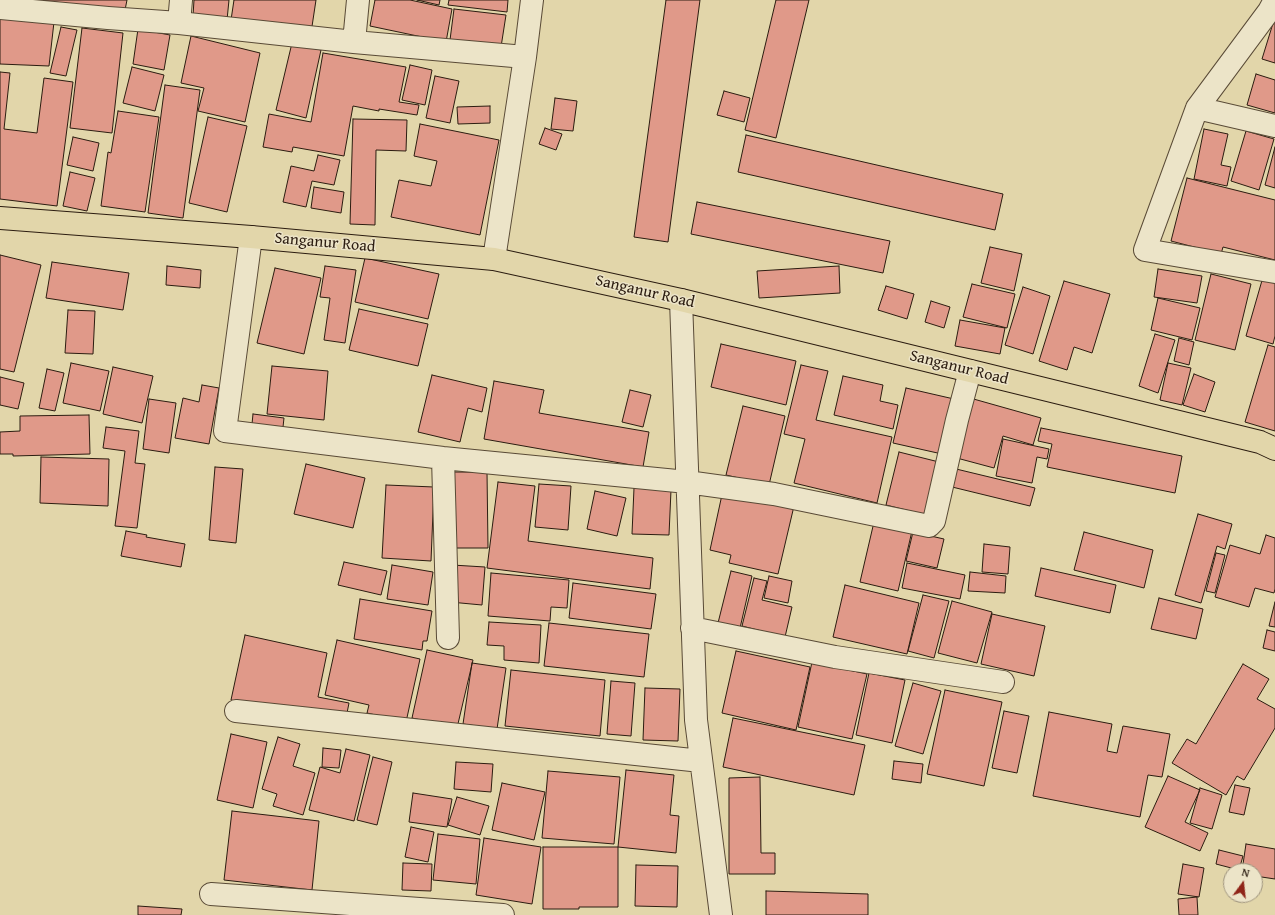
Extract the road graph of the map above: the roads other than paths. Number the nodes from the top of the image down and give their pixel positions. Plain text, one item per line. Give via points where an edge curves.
1 (181, 0) edge
2 (358, 0) edge
3 (532, 0) edge
4 (9, 6) edge
5 (1273, 7) edge
6 (179, 23) junction
7 (354, 42) junction
8 (525, 57) junction
9 (1197, 108) junction
10 (1275, 126) edge
11 (0, 218) edge
12 (251, 237) junction
13 (494, 259) junction
14 (1275, 272) edge
15 (681, 300) junction
16 (970, 371) junction
17 (1275, 449) edge
18 (443, 458) junction
19 (687, 482) junction
20 (692, 628) junction
21 (448, 638) dead end
22 (1003, 682) dead end
23 (236, 711) dead end
24 (701, 761) junction
25 (211, 894) dead end
26 (503, 915) edge
27 (721, 915) edge

1 - 6 street
2 - 7 street
3 - 8 street
4 - 6 street via 108,18
5 - 9 street
6 - 7 street
7 - 8 street
8 - 13 street
9 - 10 street
9 - 14 street via 1145,250
11 - 12 main road, Sanganur Road
12 - 13 main road, Sanganur Road
12 - 18 street via 225,431
13 - 15 main road, Sanganur Road
15 - 16 main road, Sanganur Road
15 - 19 street
16 - 17 main road, Sanganur Road via 1260,442
16 - 19 street via 934,522 929,526 774,494
18 - 19 street
18 - 21 street
19 - 20 street
20 - 22 street via 835,657
20 - 24 street via 696,720
23 - 24 street
24 - 27 street
25 - 26 street

